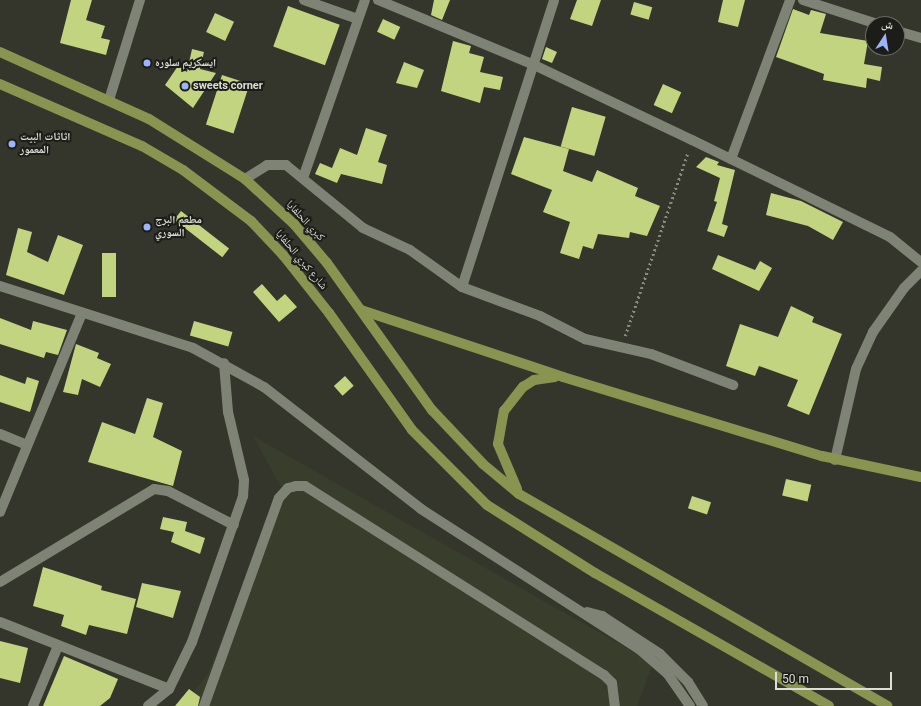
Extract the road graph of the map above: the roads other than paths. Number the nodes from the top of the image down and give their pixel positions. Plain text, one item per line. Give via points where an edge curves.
1 (140, 0) edge
2 (304, 0) edge
3 (365, 0) edge
4 (378, 0) edge
5 (554, 0) edge
6 (790, 0) edge
7 (803, 0) edge
8 (358, 19) junction
9 (865, 20) edge
10 (905, 33) edge
11 (921, 38) edge
12 (0, 52) edge
13 (532, 64) junction
14 (0, 84) edge
15 (109, 100) junction
16 (731, 159) junction
17 (303, 178) junction
18 (244, 180) junction
19 (921, 262) edge
20 (921, 271) edge
21 (0, 286) edge
22 (462, 287) junction
23 (360, 310) junction
24 (82, 313) junction
25 (224, 363) junction
26 (563, 378) junction
27 (733, 385) dead end
28 (0, 434) edge
29 (27, 445) junction
30 (835, 460) junction
31 (921, 477) edge
32 (519, 494) junction
33 (0, 512) edge
34 (234, 525) junction
35 (0, 582) edge
36 (584, 610) junction
37 (0, 622) edge
38 (58, 646) junction
39 (169, 689) junction
40 (33, 706) edge
41 (148, 706) edge
42 (204, 706) edge
43 (616, 706) edge
44 (690, 706) edge
45 (703, 706) edge
46 (829, 706) edge
47 (886, 706) edge

1 - 15 street
2 - 8 street
3 - 8 street
4 - 13 street
5 - 13 street
6 - 16 street
7 - 9 street
8 - 17 street
10 - 11 street
12 - 15 main road, كبري الحلفايا
13 - 16 street
13 - 22 street
14 - 46 main road, شارع كبري الحلفايا via 142,146 183,170 251,221 283,255 329,313 412,430 487,506
15 - 18 main road, كبري الحلفايا via 197,148
16 - 19 street via 890,237
17 - 18 street via 286,165 267,165
17 - 22 street via 363,228 410,250
18 - 23 main road, كبري الحلفايا via 294,224
20 - 30 street via 904,288 873,332 856,369
21 - 24 street
22 - 27 street via 540,316 586,339 652,354
23 - 26 main road
23 - 32 main road, كبري الحلفايا via 432,410 483,464
24 - 25 street via 155,334
24 - 29 street
25 - 34 street via 228,412 244,480
25 - 36 street via 292,407 421,509
26 - 30 main road
26 - 32 main road via 534,380 523,387 504,411 498,444
28 - 29 street
29 - 33 street
30 - 31 main road
32 - 47 main road, كبري الحلفايا
34 - 35 street via 168,491 154,489
34 - 39 street via 207,607
36 - 44 street via 654,661 678,686
36 - 45 street via 602,616 660,654 688,682
37 - 38 street
38 - 39 street
38 - 40 street
39 - 41 street
42 - 43 street via 279,498 288,488 305,486 604,675 612,683

